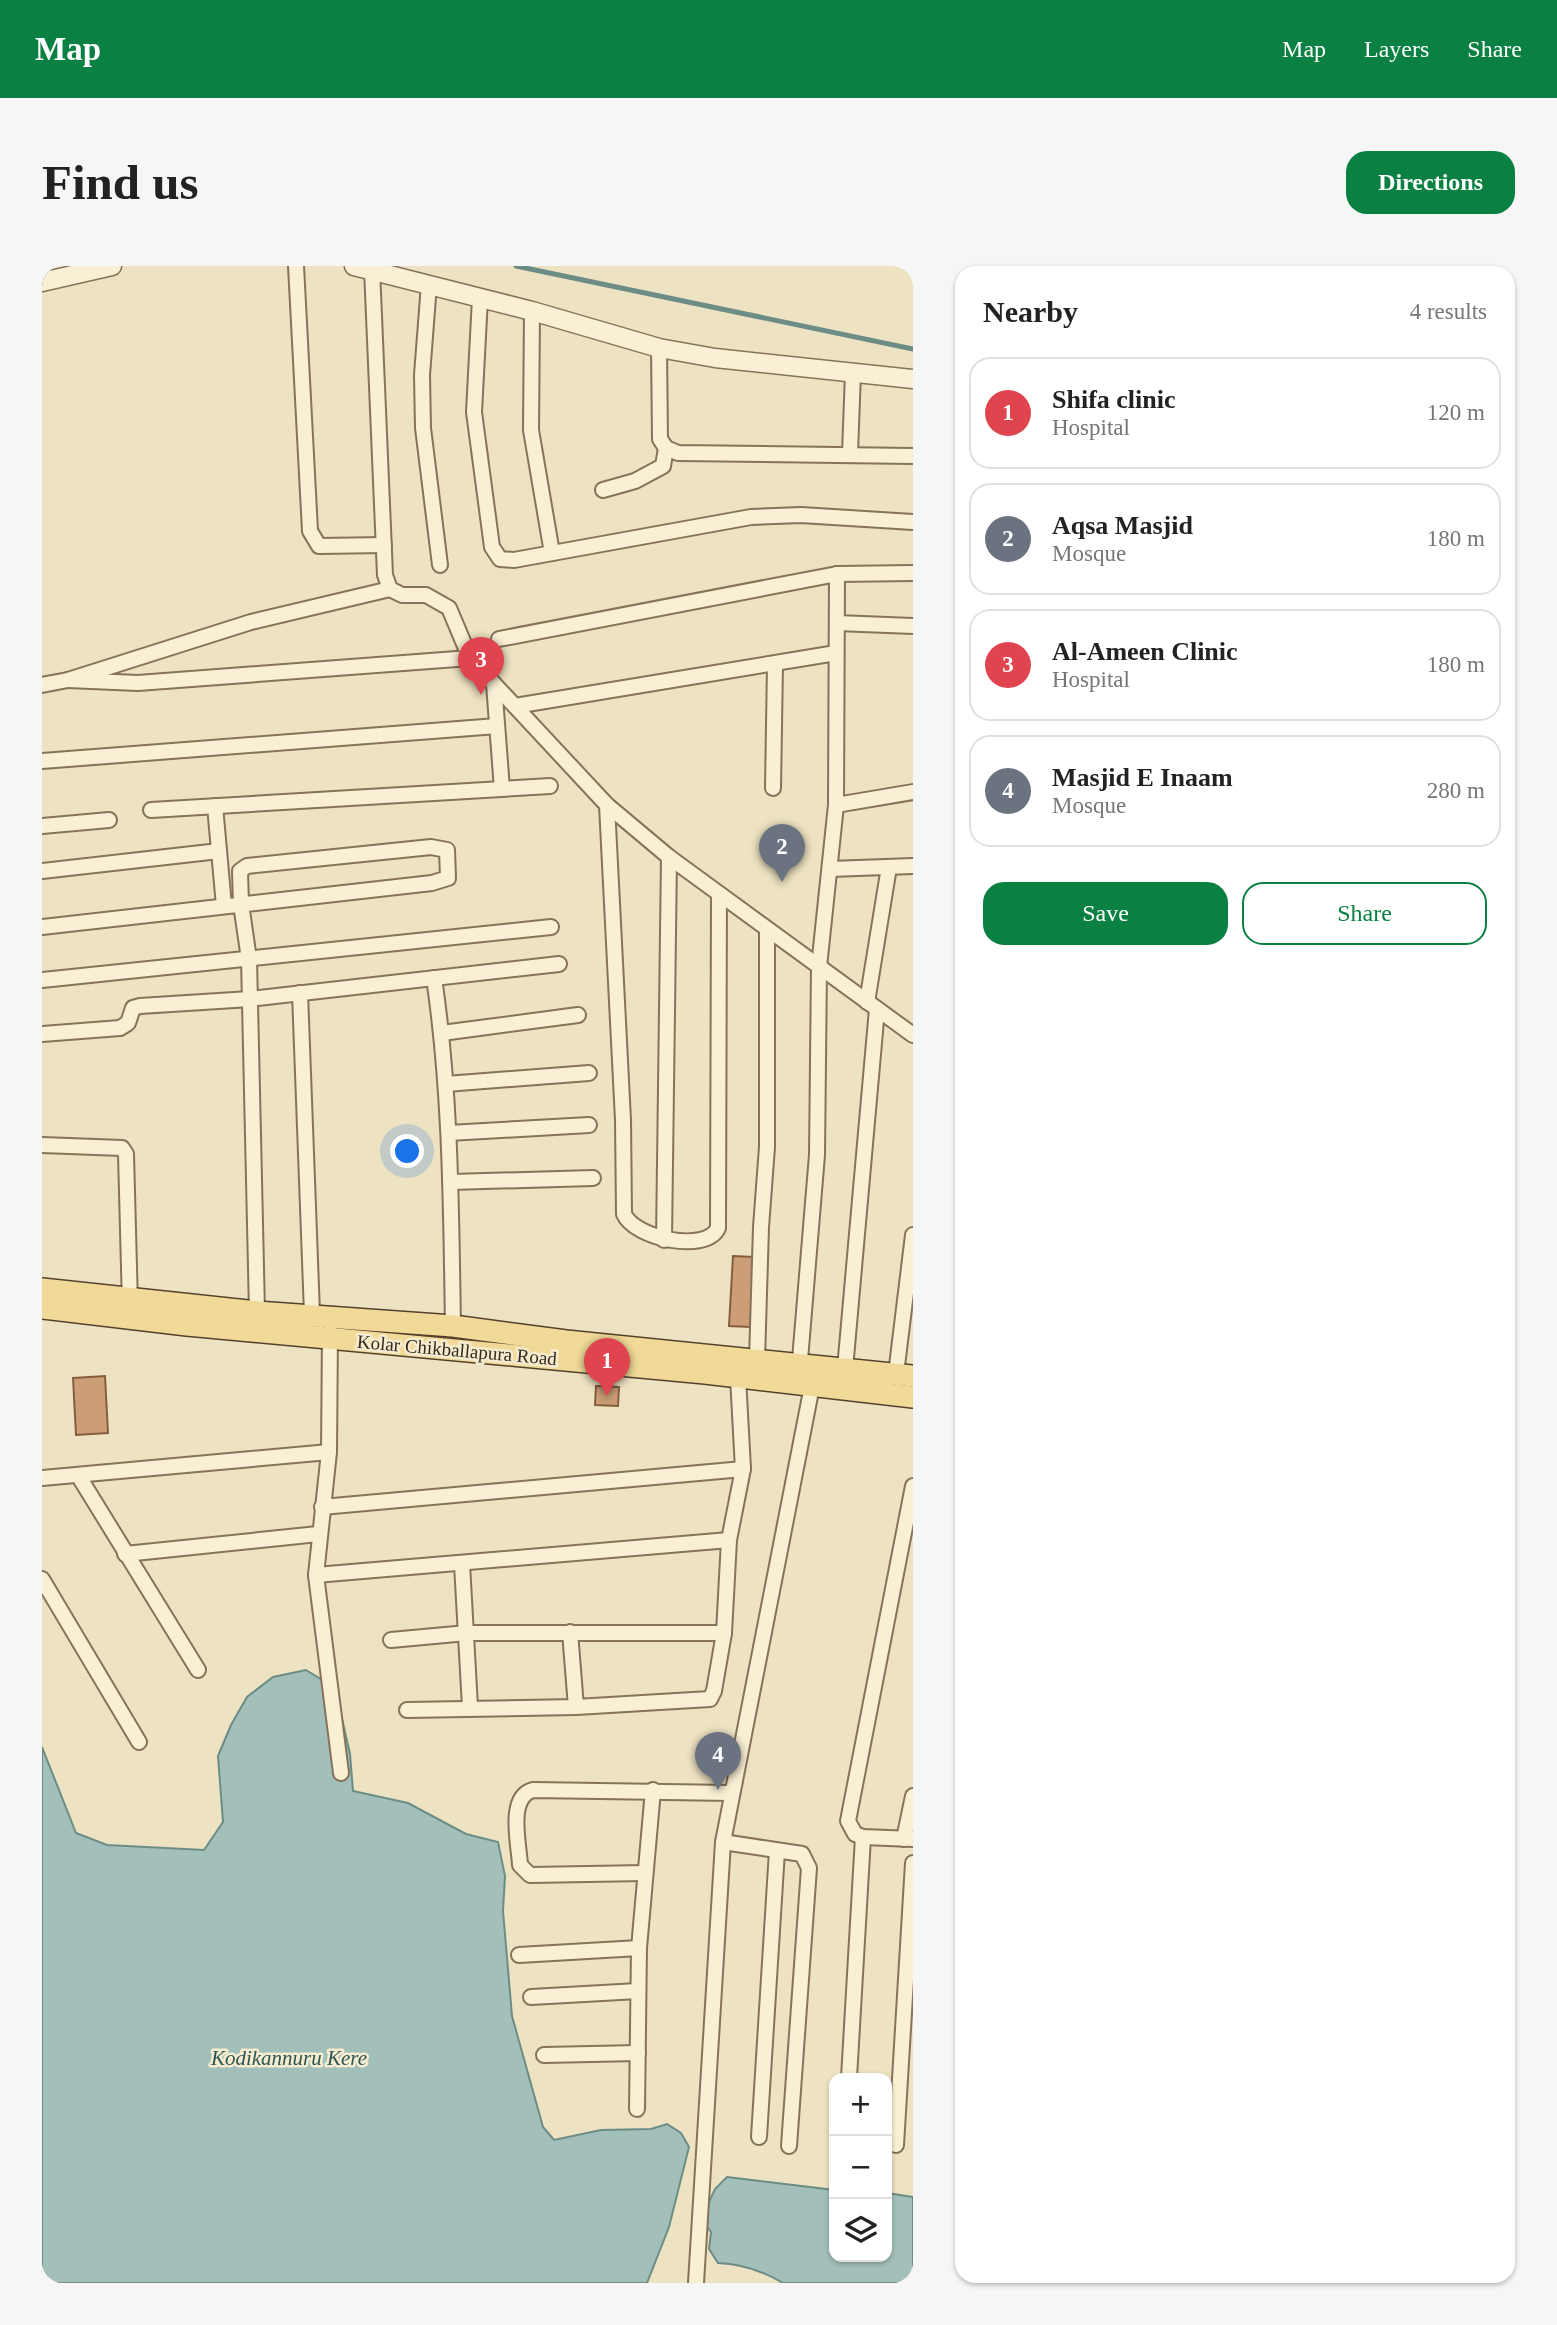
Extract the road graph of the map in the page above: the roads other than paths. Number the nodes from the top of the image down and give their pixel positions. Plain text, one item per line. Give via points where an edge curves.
1 (112, 266) edge
2 (296, 266) edge
3 (354, 266) edge
4 (372, 269) junction
5 (42, 282) edge
6 (429, 284) junction
7 (480, 298) junction
8 (532, 311) junction
9 (659, 348) junction
10 (853, 373) junction
11 (913, 379) edge
12 (666, 448) junction
13 (850, 453) junction
14 (913, 456) edge
15 (603, 490) dead end
16 (913, 522) edge
17 (384, 545) junction
18 (552, 553) junction
19 (440, 565) dead end
20 (913, 573) edge
21 (837, 574) junction
22 (390, 589) junction
23 (837, 623) junction
24 (913, 626) edge
25 (499, 639) dead end
26 (836, 653) junction
27 (470, 658) junction
28 (775, 664) junction
29 (68, 680) junction
30 (494, 684) junction
31 (42, 685) edge
32 (515, 706) junction
33 (497, 726) junction
34 (42, 761) edge
35 (551, 786) dead end
36 (773, 788) dead end
37 (502, 789) junction
38 (913, 792) edge
39 (607, 805) junction
40 (836, 805) junction
41 (215, 806) junction
42 (151, 810) dead end
43 (109, 820) dead end
44 (42, 826) edge
45 (219, 851) junction
46 (669, 857) junction
47 (913, 866) edge
48 (889, 867) junction
49 (830, 869) junction
50 (42, 871) edge
51 (719, 894) junction
52 (241, 904) junction
53 (224, 906) junction
54 (42, 926) edge
55 (551, 927) dead end
56 (767, 929) junction
57 (249, 959) junction
58 (559, 964) dead end
59 (819, 967) junction
60 (434, 978) junction
61 (42, 980) edge
62 (300, 993) junction
63 (250, 999) junction
64 (872, 1005) junction
65 (578, 1015) dead end
66 (442, 1032) junction
67 (42, 1034) edge
68 (913, 1035) edge
69 (589, 1073) dead end
70 (446, 1084) junction
71 (589, 1125) dead end
72 (449, 1133) junction
73 (42, 1145) edge
74 (593, 1178) dead end
75 (451, 1182) junction
76 (913, 1235) edge
77 (664, 1240) junction
78 (42, 1289) edge
79 (42, 1308) edge
80 (130, 1308) junction
81 (257, 1312) junction
82 (322, 1315) junction
83 (453, 1326) junction
84 (329, 1338) junction
85 (757, 1360) junction
86 (845, 1369) junction
87 (904, 1375) edge
88 (738, 1377) junction
89 (803, 1378) junction
90 (913, 1397) edge
91 (329, 1452) junction
92 (743, 1469) junction
93 (78, 1475) junction
94 (42, 1478) edge
95 (913, 1486) edge
96 (322, 1507) junction
97 (318, 1534) junction
98 (729, 1540) junction
99 (125, 1554) junction
100 (461, 1564) junction
101 (316, 1575) junction
102 (42, 1579) edge
103 (570, 1632) junction
104 (467, 1633) junction
105 (724, 1633) junction
106 (391, 1640) dead end
107 (198, 1670) dead end
108 (470, 1707) junction
109 (576, 1707) junction
110 (407, 1710) dead end
111 (139, 1742) dead end
112 (341, 1773) dead end
113 (653, 1790) junction
114 (731, 1793) junction
115 (913, 1796) edge
116 (863, 1837) junction
117 (909, 1839) edge
118 (723, 1842) junction
119 (777, 1851) junction
120 (913, 1863) edge
121 (645, 1873) junction
122 (639, 1948) junction
123 (519, 1955) dead end
124 (638, 1991) junction
125 (531, 1997) dead end
126 (638, 2053) junction
127 (544, 2055) dead end
128 (849, 2073) edge
129 (637, 2109) dead end
130 (758, 2137) dead end
131 (896, 2145) dead end
132 (789, 2146) dead end
133 (696, 2283) edge

1 - 5 street
2 - 17 street via 310,531 319,546
3 - 4 street
4 - 6 street
4 - 17 street
6 - 7 street
6 - 19 street via 423,415
7 - 8 street
7 - 18 street via 474,412 492,547 500,559
8 - 9 street
8 - 18 street via 531,430
9 - 10 street
9 - 12 street via 660,439
10 - 11 street
10 - 13 street
12 - 13 street via 678,453
12 - 15 street via 663,466 650,475
13 - 14 street
16 - 18 street via 801,515 751,517
17 - 22 street
20 - 21 street
21 - 23 street
21 - 25 street
22 - 27 street via 402,595 426,595 449,608
22 - 29 street via 251,622
23 - 24 street
23 - 26 street
26 - 28 street
26 - 40 street
27 - 29 street via 138,683
27 - 30 street
28 - 32 street
28 - 36 street
29 - 31 street
30 - 32 street
30 - 33 street
32 - 39 street
33 - 34 street
33 - 37 street
35 - 37 street
37 - 41 street
38 - 40 street
39 - 46 street
39 - 77 street via 623,1120 621,1196 627,1221
40 - 49 street
41 - 42 street
41 - 45 street
43 - 44 street
45 - 50 street
45 - 53 street
46 - 51 street
46 - 77 street
47 - 48 street
48 - 49 street
48 - 64 street
49 - 59 street
51 - 56 street
51 - 77 street via 718,1228 707,1239
52 - 52 street via 242,867 431,847 447,850 447,878 432,883
52 - 53 street
52 - 57 street
53 - 54 street
55 - 57 street
56 - 59 street
56 - 85 street via 767,1147
57 - 61 street
57 - 63 street
58 - 60 street
59 - 64 street
59 - 89 street via 817,1155
60 - 62 street
60 - 66 street
62 - 63 street
62 - 82 street
63 - 67 street via 140,1006 133,1008 128,1023 120,1028
63 - 81 street
64 - 68 street
64 - 86 street
65 - 66 street
66 - 70 street
69 - 70 street
70 - 72 street
71 - 72 street
72 - 75 street
73 - 80 street via 122,1148 126,1154
74 - 75 street
75 - 83 street
76 - 87 street
78 - 80 main road, Kolar Chikballapura Road
79 - 80 main road, Kolar Chikballapura Road
80 - 81 main road, Kolar Chikballapura Road
80 - 84 main road, Kolar Chikballapura Road
81 - 82 main road, Kolar Chikballapura Road
82 - 83 main road, Kolar Chikballapura Road
82 - 84 street
83 - 85 main road, Kolar Chikballapura Road
84 - 88 main road, Kolar Chikballapura Road
84 - 91 street
85 - 89 main road, Kolar Chikballapura Road
86 - 87 main road, Kolar Chikballapura Road
86 - 89 main road, Kolar Chikballapura Road
88 - 89 main road, Kolar Chikballapura Road
88 - 92 street
89 - 90 main road, Kolar Chikballapura Road
89 - 114 street
91 - 93 street
91 - 96 street
92 - 96 street
92 - 98 street
93 - 94 street
93 - 99 street
95 - 116 street via 848,1821 855,1834
96 - 97 street
97 - 99 street
97 - 101 street
98 - 100 street
98 - 105 street
99 - 107 street
100 - 101 street
100 - 104 street
101 - 112 street
102 - 111 street
103 - 104 street
103 - 105 street
103 - 109 street
104 - 106 street
104 - 108 street
105 - 109 street via 710,1699
108 - 109 street
108 - 110 street
113 - 114 street
113 - 121 street
113 - 121 street via 533,1790 517,1801 520,1865 530,1875
114 - 118 street
115 - 117 street
116 - 117 street
116 - 128 street
118 - 119 street
118 - 133 street
119 - 130 street
119 - 132 street via 802,1854 809,1868
120 - 131 street
121 - 122 street
122 - 123 street
122 - 124 street
124 - 125 street
124 - 126 street
126 - 127 street
126 - 129 street

